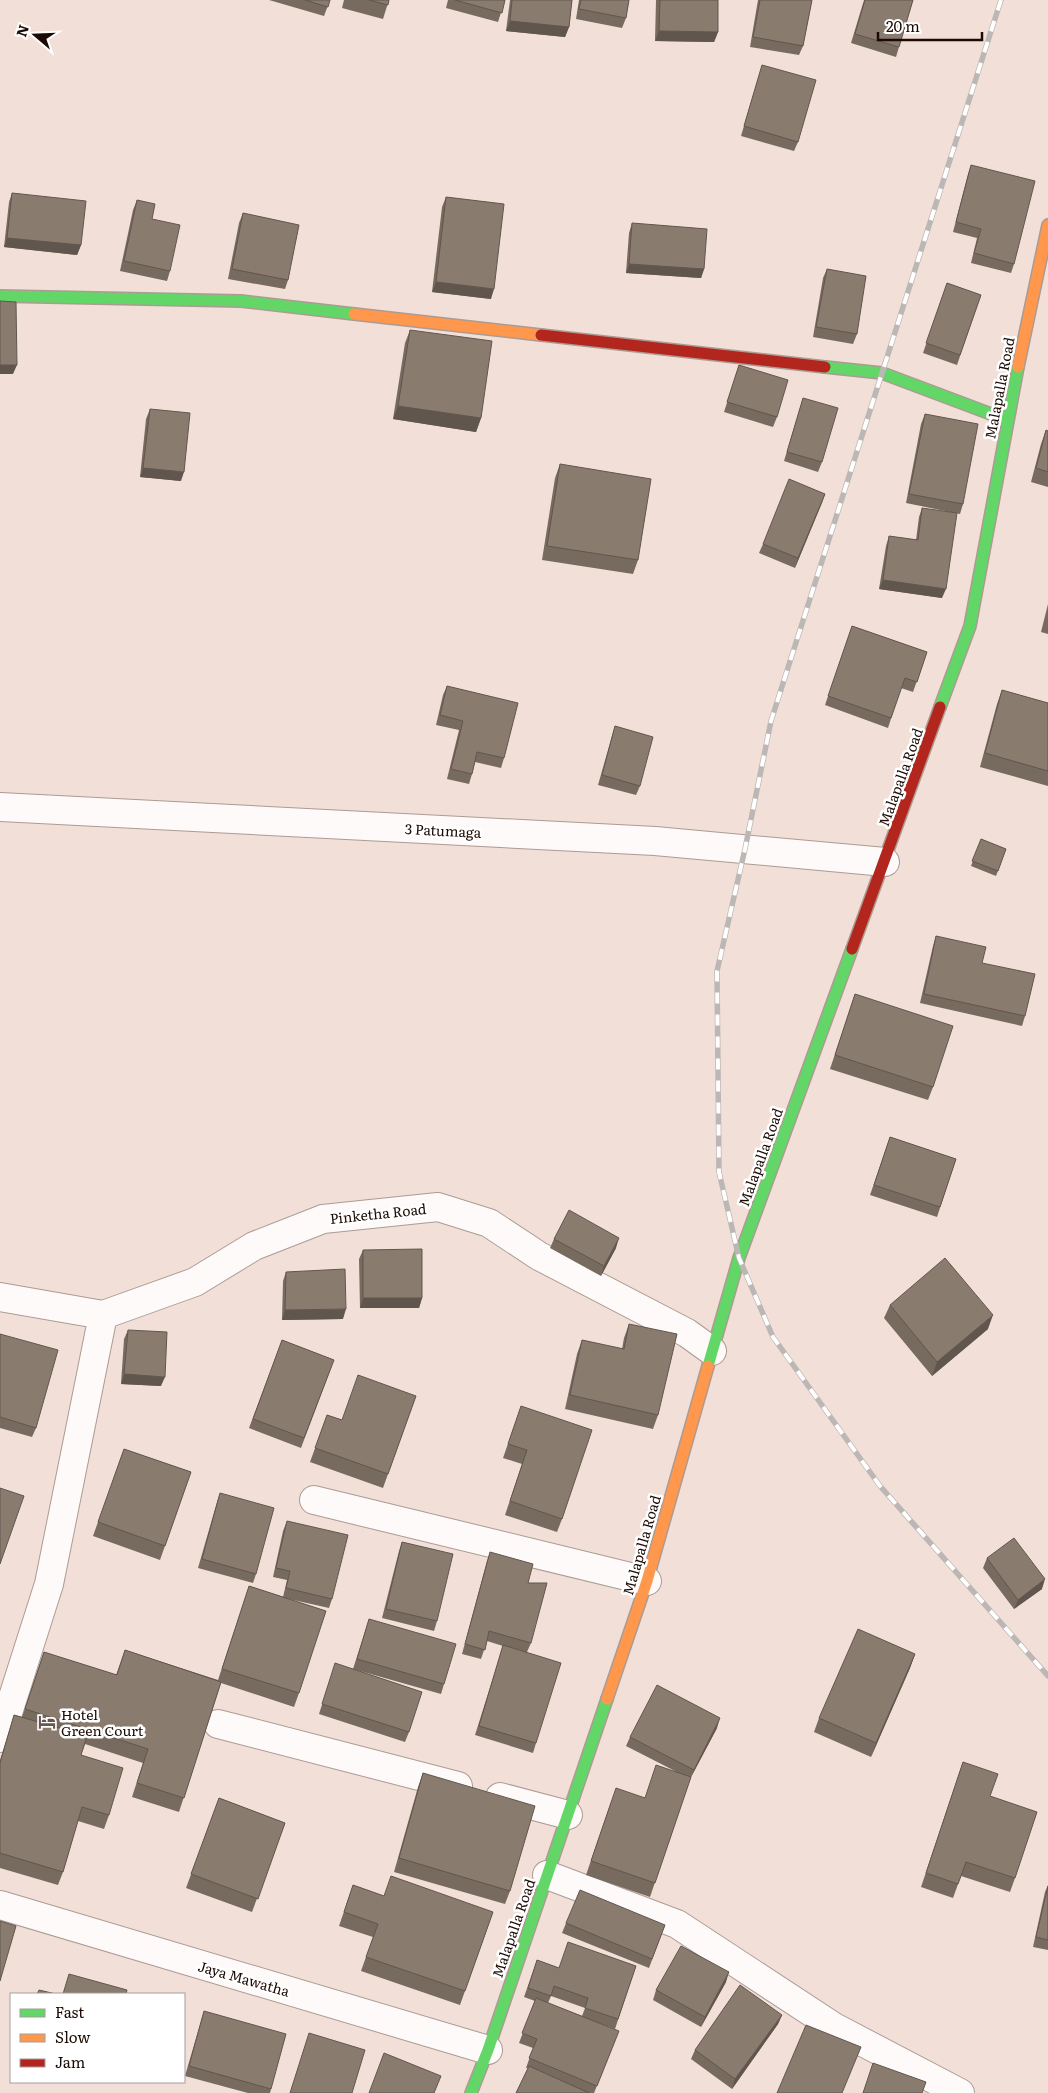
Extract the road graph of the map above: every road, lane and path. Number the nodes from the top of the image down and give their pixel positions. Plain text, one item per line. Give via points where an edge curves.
1 (1048, 225) edge
2 (0, 296) edge
3 (1007, 420) junction
4 (0, 807) edge
5 (885, 862) junction
6 (0, 1297) edge
7 (103, 1316) junction
8 (712, 1351) junction
9 (314, 1500) dead end
10 (648, 1581) junction
11 (218, 1724) dead end
12 (0, 1738) edge
13 (568, 1815) junction
14 (547, 1875) junction
15 (0, 1905) edge
16 (488, 2050) junction
17 (471, 2093) edge
18 (960, 2093) edge

1 - 3 street, Malapalla Road
2 - 3 street via 241,301 882,373
3 - 5 street, Malapalla Road via 970,626
4 - 5 street, 3 Patumaga via 655,841
5 - 8 street, Malapalla Road via 739,1258
6 - 7 street
7 - 8 street, Pinketha Road via 194,1282 254,1246 323,1219 438,1207 489,1223 539,1256 687,1333
7 - 12 street via 49,1584
8 - 10 street, Malapalla Road
9 - 10 street
10 - 13 street, Malapalla Road
11 - 13 street
13 - 14 street, Malapalla Road
14 - 16 street, Malapalla Road
14 - 18 street via 677,1924 834,2026
15 - 16 street, Jaya Mawatha
16 - 17 street, Malapalla Road

